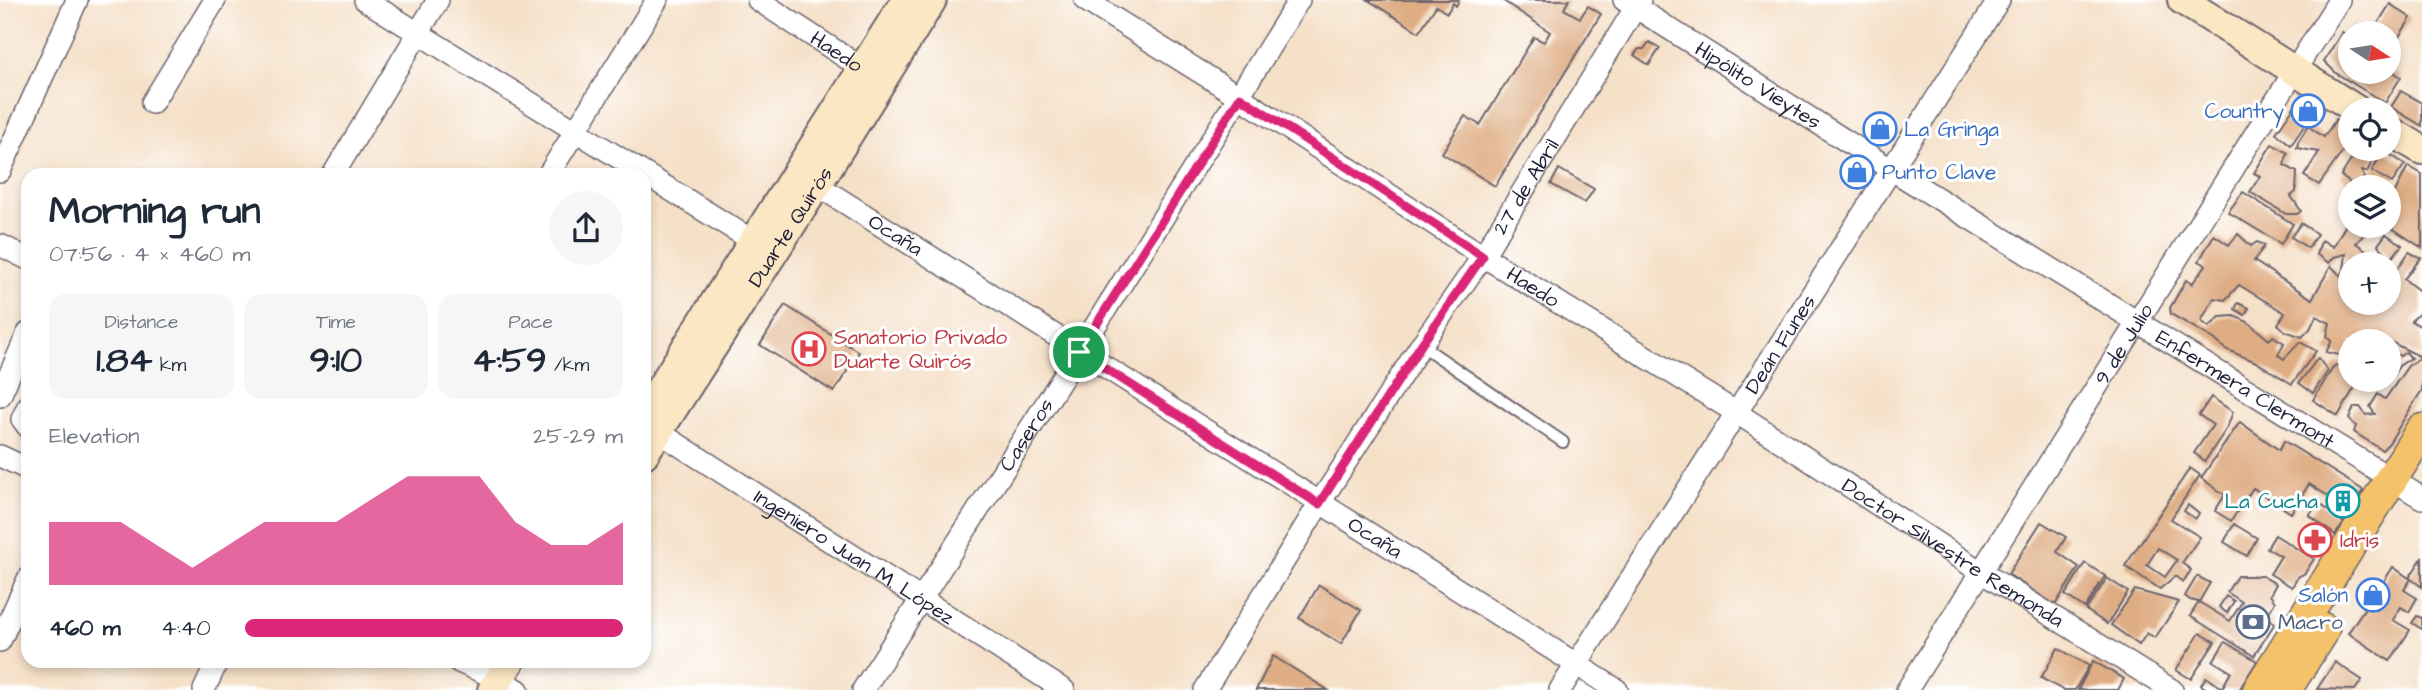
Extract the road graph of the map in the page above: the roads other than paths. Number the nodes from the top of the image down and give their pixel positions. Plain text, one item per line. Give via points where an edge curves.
1 (77, 0) edge
2 (215, 0) edge
3 (365, 0) edge
4 (438, 0) edge
5 (657, 0) edge
6 (758, 0) edge
7 (906, 0) edge
8 (932, 0) edge
9 (1085, 0) edge
10 (1299, 0) edge
11 (2000, 0) edge
12 (2182, 0) edge
13 (2339, 0) edge
14 (1633, 2) edge
15 (418, 33) junction
16 (2294, 71) junction
17 (872, 75) junction
18 (1240, 97) junction
19 (2338, 98) edge
20 (152, 103) dead end
21 (575, 132) junction
22 (2401, 137) edge
23 (2422, 150) edge
24 (337, 168) edge
25 (552, 168) edge
26 (634, 168) edge
27 (1892, 170) junction
28 (0, 171) edge
29 (651, 179) edge
30 (817, 186) junction
31 (753, 241) junction
32 (0, 245) edge
33 (21, 256) edge
34 (1483, 256) junction
35 (2136, 323) junction
36 (1421, 345) junction
37 (21, 349) edge
38 (1079, 352) junction
39 (0, 396) edge
40 (1737, 413) junction
41 (651, 426) edge
42 (651, 427) edge
43 (2422, 430) edge
44 (651, 433) edge
45 (1563, 442) dead end
46 (0, 456) edge
47 (21, 466) edge
48 (2411, 484) edge
49 (1319, 504) junction
50 (1980, 572) junction
51 (21, 594) edge
52 (923, 599) junction
53 (0, 641) edge
54 (1577, 664) junction
55 (214, 668) edge
56 (204, 690) edge
57 (863, 690) edge
58 (1064, 690) edge
59 (1205, 690) edge
60 (1560, 690) edge
61 (1617, 690) edge
62 (1906, 690) edge
63 (2172, 690) edge
64 (2259, 690) edge
65 (2285, 690) edge

1 - 28 street
2 - 20 street
3 - 15 street
4 - 15 street
5 - 21 street
6 - 17 street, Haedo
7 - 17 main road, Duarte Quirós
8 - 17 main road, Duarte Quirós
9 - 18 street, Haedo
10 - 18 street, Caseros
11 - 27 street, Deán Funes
12 - 16 main road
13 - 16 street, 9 de Julio
14 - 27 street, Hipólito Vieytes
14 - 34 street, 27 de Abril
15 - 21 street
15 - 24 street
16 - 19 main road
16 - 35 street, 9 de Julio
17 - 30 main road, Duarte Quirós
17 - 31 main road, Duarte Quirós
18 - 34 street, Haedo
18 - 38 street, Caseros
21 - 25 street
21 - 26 street
22 - 23 main road
27 - 35 street, Enfermera Clermont
27 - 40 street, Deán Funes
29 - 31 street
30 - 38 street, Ocaña
30 - 42 main road, Duarte Quirós
31 - 41 main road, Duarte Quirós
32 - 33 street
34 - 36 street, 27 de Abril
34 - 40 street, Haedo
35 - 48 street, Enfermera Clermont
35 - 50 street, 9 de Julio
36 - 45 lane
36 - 49 street, 27 de Abril
37 - 39 street
38 - 49 street, Ocaña
38 - 52 street, Caseros
40 - 50 street, Doctor Silvestre Remonda
40 - 54 street, Deán Funes
43 - 48 main road
44 - 52 street, Ingeniero Juan M. López
46 - 47 street
48 - 64 main road
48 - 65 main road
49 - 54 street, Ocaña
49 - 59 street, 27 de Abril
50 - 62 street, 9 de Julio
50 - 63 street, Doctor Silvestre Remonda
51 - 53 street
52 - 57 street, Caseros
52 - 58 street, Ingeniero Juan M. López
54 - 60 street, Deán Funes
54 - 61 street, Ocaña
55 - 56 street

